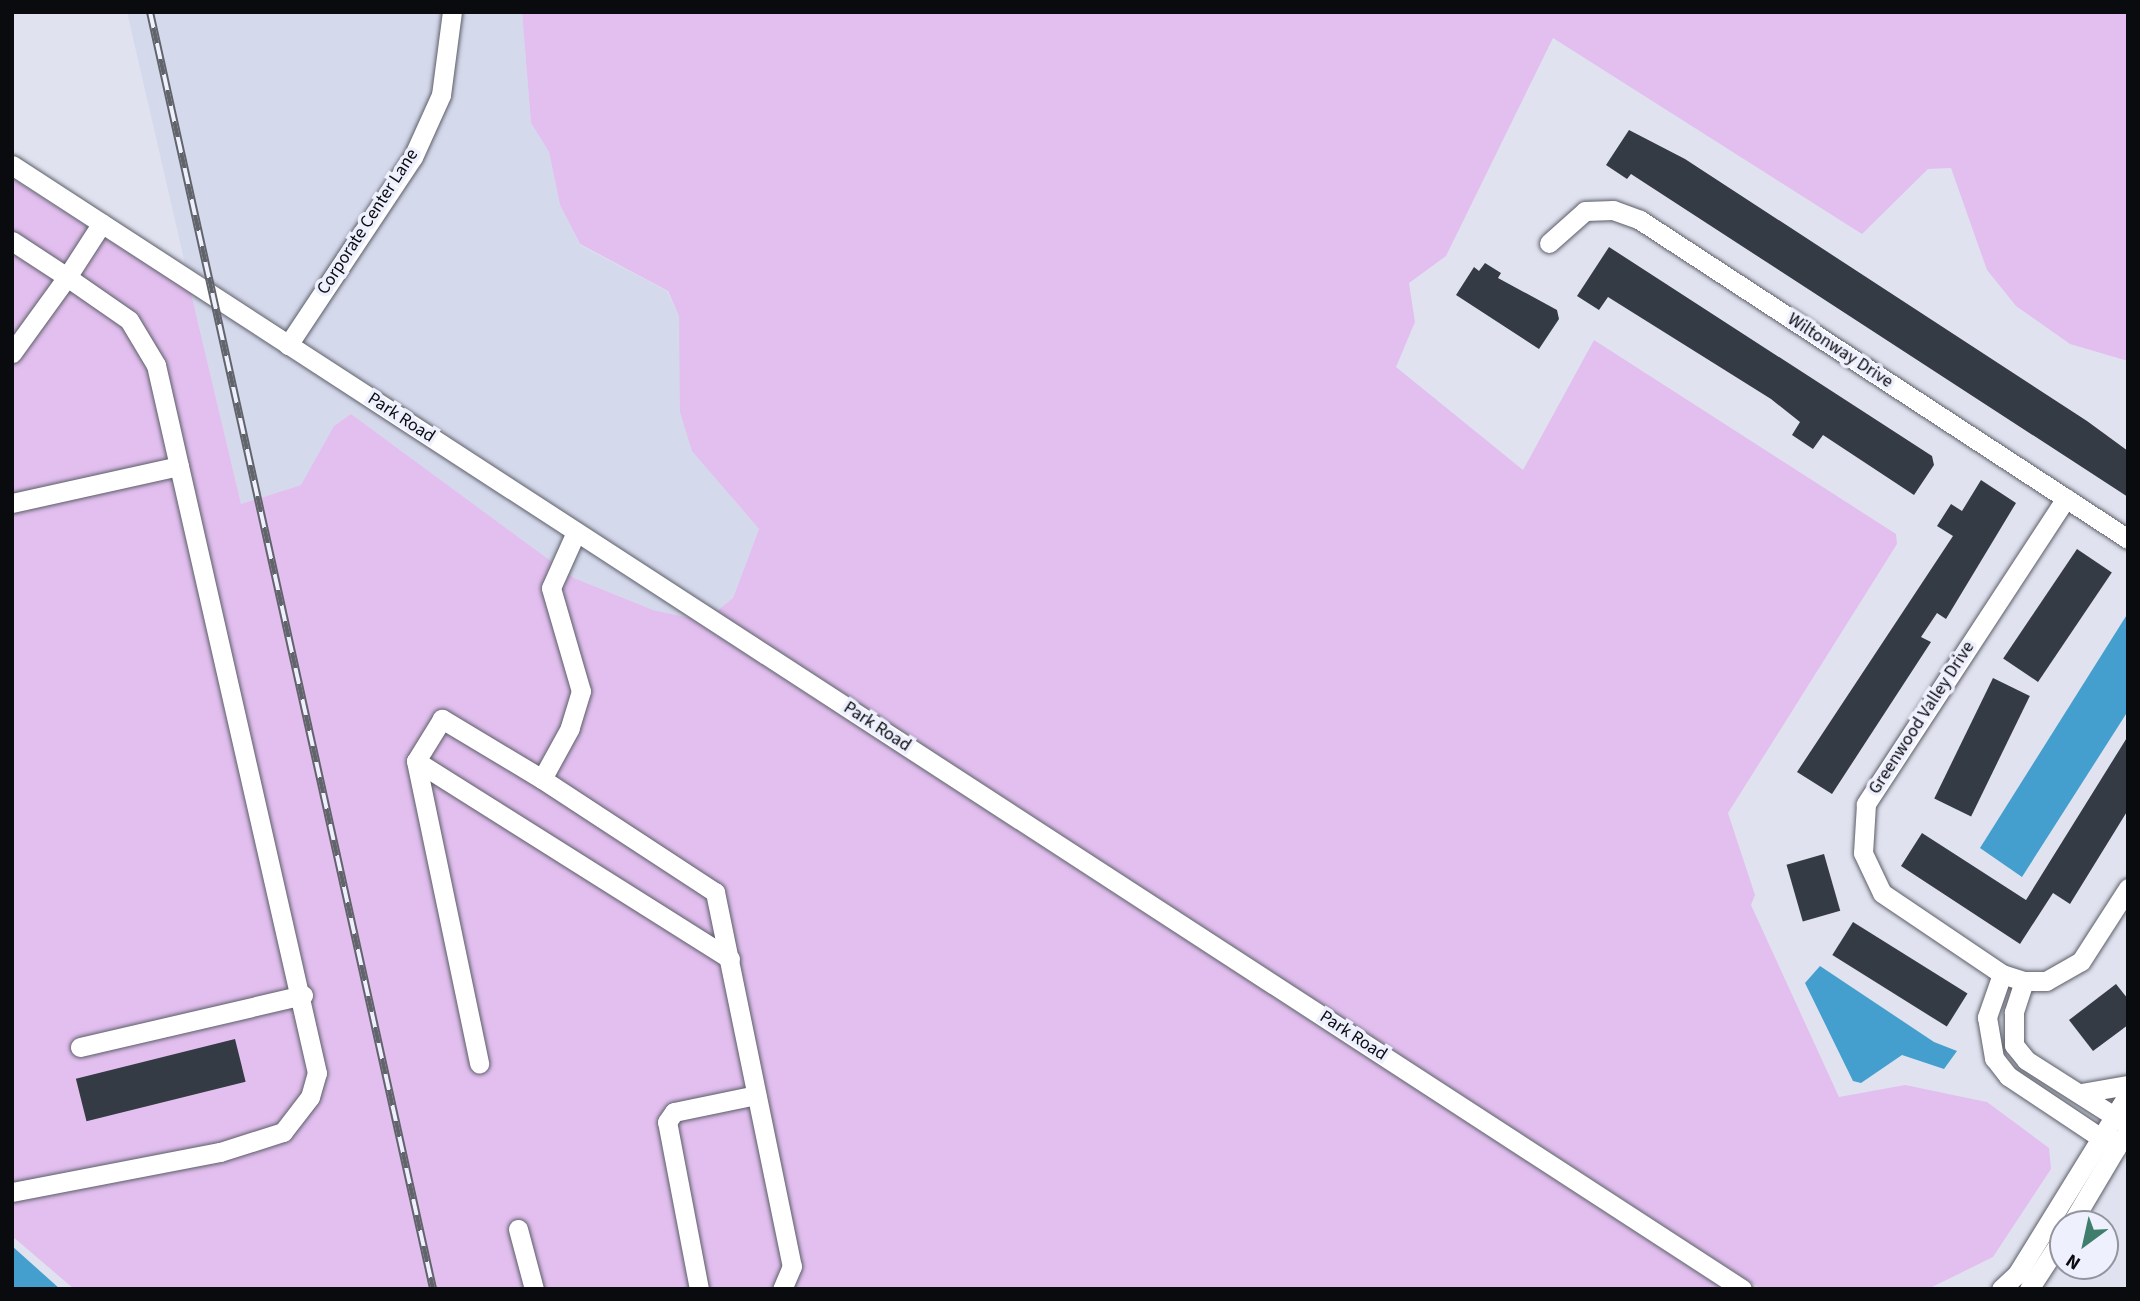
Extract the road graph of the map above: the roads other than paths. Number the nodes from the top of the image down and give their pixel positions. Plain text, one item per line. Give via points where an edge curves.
1 (452, 12) edge
2 (12, 165) edge
3 (102, 223) junction
4 (12, 241) edge
5 (1549, 243) dead end
6 (67, 277) junction
7 (288, 345) junction
8 (12, 353) edge
9 (179, 467) junction
10 (2066, 498) junction
11 (12, 503) edge
12 (576, 532) junction
13 (2128, 540) edge
14 (416, 761) junction
15 (542, 779) junction
16 (2128, 888) edge
17 (730, 960) junction
18 (2002, 974) junction
19 (2024, 981) junction
20 (303, 995) junction
21 (80, 1047) dead end
22 (479, 1063) dead end
23 (2042, 1069) junction
24 (2128, 1085) edge
25 (2029, 1090) junction
26 (2081, 1093) junction
27 (2128, 1094) edge
28 (756, 1095) junction
29 (2123, 1123) edge
30 (2108, 1143) junction
31 (12, 1192) edge
32 (2077, 1210) edge
33 (518, 1228) dead end
34 (2049, 1258) edge
35 (534, 1289) edge
36 (699, 1289) edge
37 (782, 1289) edge
38 (1742, 1289) edge
39 (2001, 1289) edge
40 (2029, 1289) edge

1 - 7 street, Corporate Center Lane via 440,95 413,157
2 - 3 street, Park Road
3 - 6 street
3 - 7 street, Park Road
4 - 6 street
5 - 10 street, Wiltonway Drive via 1585,211 1613,210 1640,220
6 - 8 street
6 - 9 street via 129,320 145,340
7 - 12 street, Park Road
9 - 11 street
9 - 20 street
10 - 13 street, Wiltonway Drive
10 - 18 street, Greenwood Valley Drive via 1866,804 1861,828 1869,872 1882,893
12 - 15 street via 551,588 581,691 570,728
12 - 38 street, Park Road
14 - 15 street via 442,719
14 - 17 street
14 - 22 street
15 - 17 street via 715,892
16 - 19 street, Greenwood Valley Drive via 2081,961 2046,981
17 - 28 street
18 - 19 street, Greenwood Valley Drive
18 - 25 street via 1987,1035 1994,1058
19 - 23 street via 2014,1012 2014,1045
20 - 21 street
20 - 31 street via 317,1073 310,1097 283,1132 220,1152
23 - 25 street
23 - 26 street
24 - 26 street
25 - 30 street
26 - 29 street
27 - 29 street
28 - 36 street via 674,1112 667,1122
28 - 37 street via 792,1266
29 - 30 street
30 - 32 street
30 - 39 street via 2017,1274
33 - 35 street
34 - 40 street

